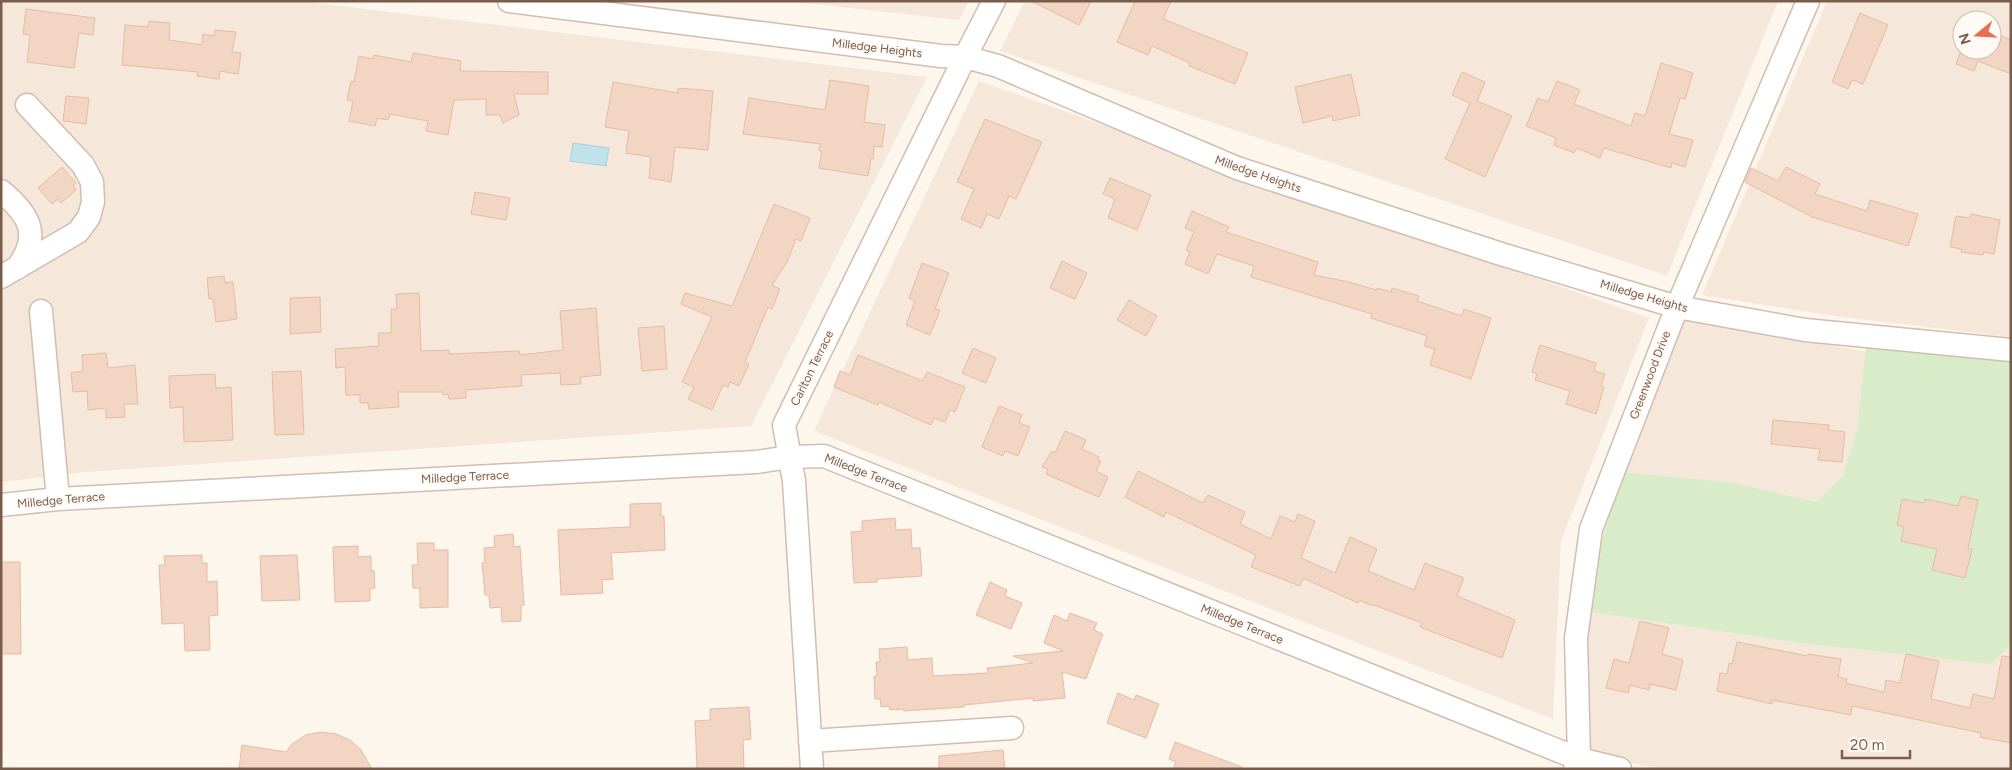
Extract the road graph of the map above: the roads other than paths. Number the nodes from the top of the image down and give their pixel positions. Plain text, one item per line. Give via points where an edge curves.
1 (509, 1) edge
2 (994, 1) edge
3 (1808, 1) edge
4 (965, 57) junction
5 (27, 105) dead end
6 (1, 191) edge
7 (9, 273) edge
8 (1677, 307) junction
9 (42, 311) dead end
10 (2011, 350) edge
11 (790, 457) junction
12 (58, 498) junction
13 (1, 506) edge
14 (1012, 728) dead end
15 (810, 741) junction
16 (1577, 764) edge
17 (812, 769) edge
18 (1620, 769) edge

1 - 4 street, Milledge Heights
2 - 4 street, Carlton Terrace
3 - 8 street, Greenwood Drive
4 - 8 street, Milledge Heights via 998,66 1237,168
4 - 11 street, Carlton Terrace via 784,425
5 - 7 street via 83,165 92,182 93,202 89,217 78,232
6 - 7 street via 20,207 28,222 30,239 25,258
8 - 10 street, Milledge Heights via 1804,330
8 - 16 street, Greenwood Drive via 1591,529 1576,638
9 - 12 street
11 - 12 street, Milledge Terrace via 756,462
11 - 15 street, Carlton Terrace
11 - 16 street, Milledge Terrace via 824,456
12 - 13 street, Milledge Terrace
14 - 15 street
15 - 17 street, Carlton Terrace
16 - 18 street, Milledge Terrace

